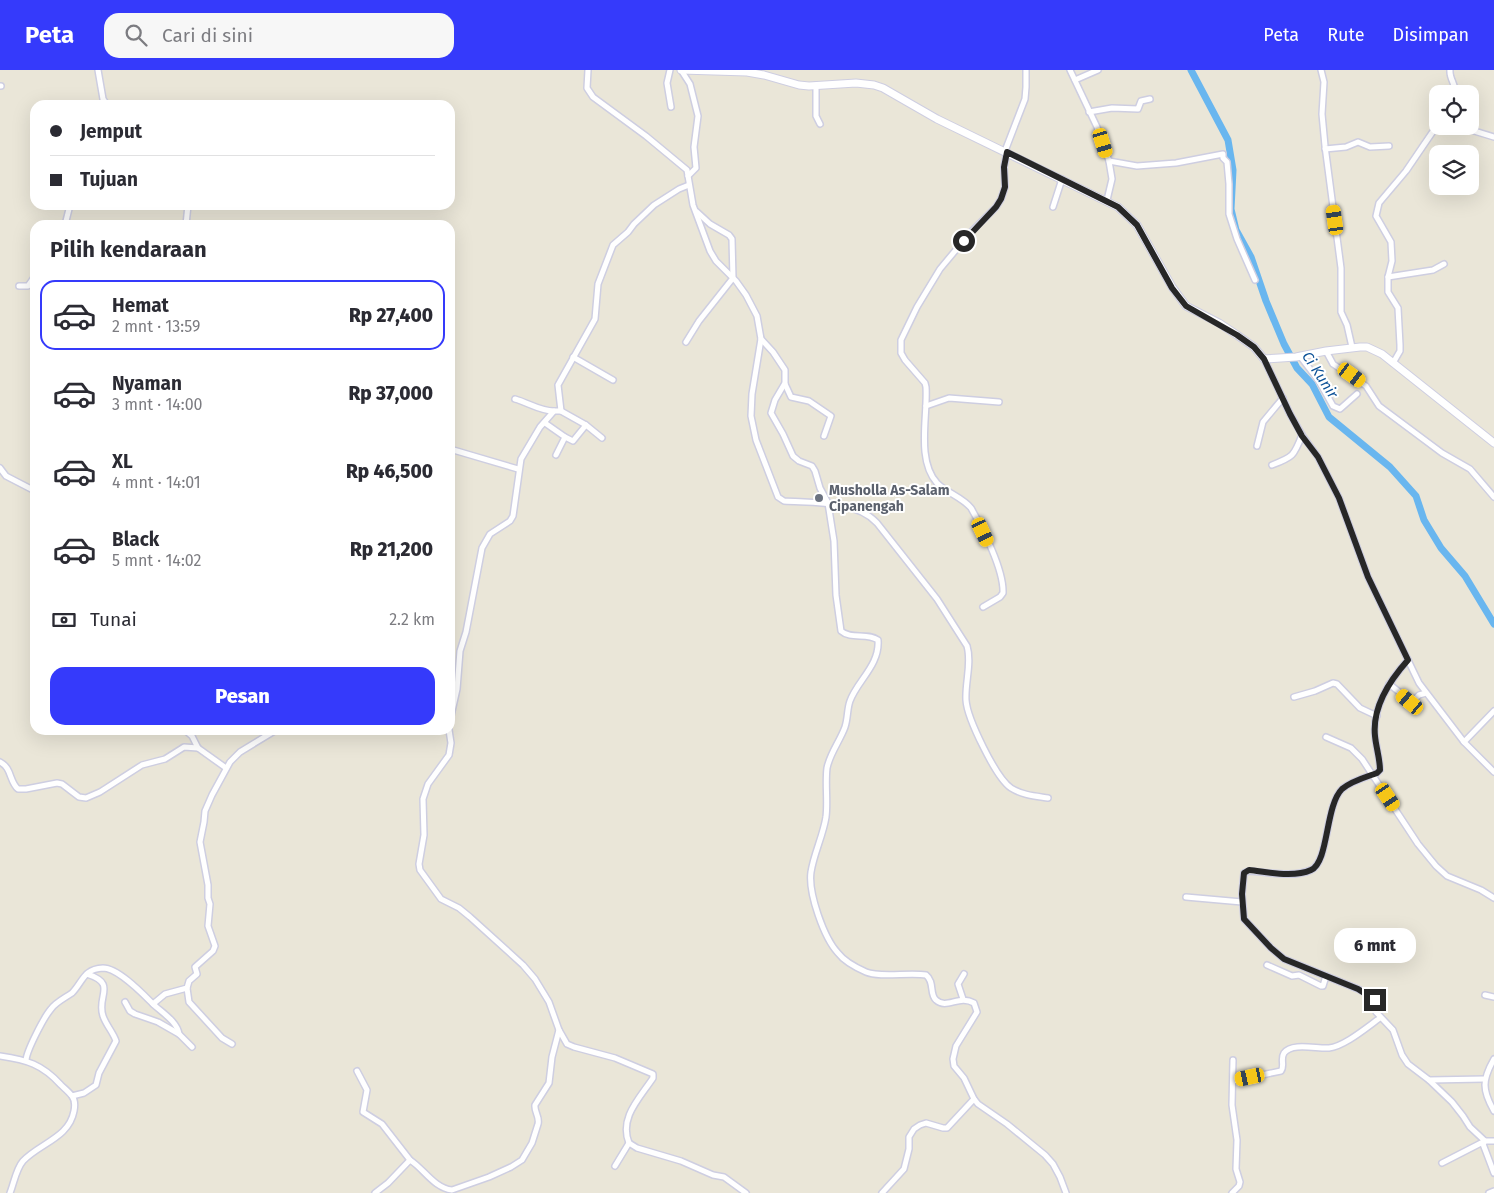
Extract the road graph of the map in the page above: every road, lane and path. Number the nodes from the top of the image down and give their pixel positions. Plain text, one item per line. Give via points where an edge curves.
1 (98, 70) edge
2 (588, 70) edge
3 (670, 70) edge
4 (681, 70) edge
5 (687, 70) edge
6 (1026, 70) edge
7 (1070, 70) edge
8 (1098, 70) edge
9 (1322, 70) edge
10 (1450, 70) edge
11 (1075, 80) junction
12 (816, 85) junction
13 (1454, 85) edge
14 (1150, 99) dead end
15 (104, 100) edge
16 (671, 107) dead end
17 (1089, 112) junction
18 (820, 124) dead end
19 (1479, 132) edge
20 (1431, 135) edge
21 (1494, 137) edge
22 (1389, 146) dead end
23 (1325, 149) junction
24 (1006, 152) junction
25 (1109, 161) junction
26 (688, 176) junction
27 (1062, 179) junction
28 (689, 186) junction
29 (1107, 200) junction
30 (1054, 207) dead end
31 (695, 210) junction
32 (1444, 264) dead end
33 (1388, 277) junction
34 (733, 278) junction
35 (1256, 280) dead end
36 (30, 283) edge
37 (19, 286) dead end
38 (761, 339) junction
39 (686, 342) dead end
40 (1352, 347) junction
41 (1326, 351) junction
42 (573, 357) junction
43 (1298, 357) junction
44 (1264, 359) junction
45 (1393, 363) junction
46 (612, 380) dead end
47 (785, 383) junction
48 (1357, 394) dead end
49 (1282, 398) junction
50 (515, 400) dead end
51 (999, 402) dead end
52 (926, 406) junction
53 (554, 411) junction
54 (561, 411) junction
55 (545, 423) junction
56 (586, 425) junction
57 (824, 436) dead end
58 (1302, 436) junction
59 (565, 437) junction
60 (602, 438) dead end
61 (1494, 443) edge
62 (1257, 446) dead end
63 (455, 450) edge
64 (556, 455) dead end
65 (1272, 465) dead end
66 (0, 468) edge
67 (518, 469) junction
68 (30, 488) edge
69 (1494, 497) edge
70 (829, 507) junction
71 (983, 607) dead end
72 (1408, 660) junction
73 (1389, 684) junction
74 (457, 689) joint
75 (1426, 693) junction
76 (1294, 697) dead end
77 (455, 698) edge
78 (1494, 711) edge
79 (1377, 716) junction
80 (191, 735) edge
81 (268, 735) edge
82 (449, 735) edge
83 (1326, 738) dead end
84 (1464, 742) junction
85 (198, 748) junction
86 (0, 762) edge
87 (226, 768) junction
88 (1494, 772) edge
89 (1373, 775) junction
90 (1048, 798) dead end
91 (1186, 897) dead end
92 (1494, 898) edge
93 (1242, 902) junction
94 (1267, 965) dead end
95 (87, 974) junction
96 (964, 974) dead end
97 (1326, 976) junction
98 (187, 988) junction
99 (1486, 995) dead end
100 (1494, 998) edge
101 (963, 999) junction
102 (125, 1002) dead end
103 (153, 1004) junction
104 (1380, 1018) junction
105 (559, 1030) junction
106 (179, 1034) junction
107 (232, 1044) dead end
108 (192, 1047) dead end
109 (0, 1056) edge
110 (1494, 1059) edge
111 (26, 1060) junction
112 (1233, 1060) dead end
113 (1492, 1066) edge
114 (357, 1071) dead end
115 (1485, 1079) junction
116 (1429, 1080) junction
117 (1233, 1081) junction
118 (72, 1096) junction
119 (974, 1099) junction
120 (1494, 1111) edge
121 (1494, 1141) edge
122 (1484, 1142) junction
123 (629, 1143) junction
124 (410, 1160) junction
125 (1442, 1163) dead end
126 (615, 1166) dead end
127 (1494, 1173) edge
128 (1494, 1191) edge
129 (10, 1193) edge
130 (375, 1193) edge
131 (746, 1193) edge
132 (882, 1193) edge
133 (1066, 1193) edge
134 (1232, 1193) edge
135 (1489, 1193) edge

1 - 15 street
2 - 26 street via 587,88 593,97 684,166
3 - 16 street via 667,83
4 - 5 street
4 - 26 street via 690,84 698,116 694,147 696,168
5 - 12 street via 747,72 799,85
6 - 24 street via 1025,99
7 - 11 street
8 - 11 street
9 - 23 street
10 - 13 street
11 - 17 street
12 - 18 street via 816,116
12 - 24 street via 856,83 883,88 936,119
14 - 17 street via 1141,102 1138,109 1112,108
17 - 25 street
19 - 21 street
20 - 33 street via 1406,171 1379,202 1376,216 1391,242 1392,260
22 - 23 street via 1370,147 1358,142
23 - 40 street via 1342,268 1340,312
24 - 27 street
24 - 52 street via 1005,187 1001,199 940,268 901,340 901,353 925,383
25 - 29 street via 1112,179
25 - 35 street via 1137,166 1223,154 1228,169 1230,220
26 - 28 street
27 - 29 street
27 - 30 street
28 - 31 street
28 - 42 street via 654,205 613,245 598,284 594,319
29 - 44 street via 1137,225 1172,288 1186,306 1237,335
31 - 34 street via 710,251
31 - 34 street via 710,224 730,235
32 - 33 street via 1433,270
33 - 45 street via 1388,292 1398,308 1400,333 1400,351
34 - 38 street via 757,316
34 - 39 street
36 - 37 street
38 - 47 street via 782,364
38 - 70 street via 750,416 774,489 784,501
40 - 41 street
40 - 45 street via 1367,347
41 - 43 street
41 - 69 street via 1333,364 1366,386 1379,406 1442,453 1470,469
42 - 46 street
42 - 54 street via 558,385
43 - 44 street
43 - 48 street via 1319,381 1336,409
44 - 49 street
45 - 61 street
47 - 57 street via 791,398 809,401 831,416
47 - 70 street via 771,413 793,456 812,466
49 - 58 street
49 - 62 street via 1263,422
50 - 53 street via 542,411
51 - 52 street via 948,398
52 - 71 street via 925,457 929,470 938,484 971,508 991,548 1001,578 1003,593
53 - 54 street
53 - 55 street
54 - 56 street
55 - 59 street
55 - 67 street via 520,459
56 - 59 street via 573,441
56 - 60 street
58 - 65 street via 1289,459
58 - 72 street via 1318,457 1339,498 1368,577
59 - 64 street
63 - 67 street
66 - 68 street via 6,476
67 - 74 street via 513,516 490,534 482,548 460,651
70 - 90 street via 847,507 872,517 937,599 967,646 968,710 998,774 1016,791
70 - 101 street via 841,631 871,636 878,642 867,675 850,701 845,727 828,767 826,820 813,863 812,891 828,938 839,955 868,973 926,976 931,980 937,1001 950,1003
72 - 73 street
72 - 75 street
73 - 75 street via 1412,702
73 - 79 street
74 - 77 street
75 - 84 street
76 - 79 street via 1333,683 1360,708
78 - 84 street
79 - 89 street via 1374,734 1380,768
80 - 85 street
81 - 87 street via 240,752
82 - 105 street via 449,755 428,784 423,799 424,835 420,870 441,899 476,921 530,973 549,1002
83 - 89 street via 1351,748
84 - 88 street
85 - 86 street via 184,747 165,759 142,765 86,798 78,797 57,783 18,789 8,768
85 - 87 street
87 - 98 street via 205,811 200,842 210,904 208,926 215,947 195,967 197,974
89 - 92 street via 1436,866 1447,876
89 - 93 street via 1350,784 1338,795 1320,860 1313,870 1301,873 1246,871 1242,880
91 - 93 street
93 - 97 street via 1247,923 1279,956
94 - 97 street via 1321,986
95 - 103 street via 110,969
95 - 111 street via 72,992 51,1008
95 - 118 street via 100,980 105,987 102,1014 116,1041 99,1074 98,1083 89,1091
96 - 101 street via 958,984
97 - 104 street via 1373,997
98 - 103 street via 165,994
98 - 107 street via 189,1002 222,1038
99 - 100 street
101 - 119 street via 974,1003 977,1012 960,1039 953,1059
102 - 106 street via 135,1014
103 - 106 street via 176,1026
104 - 116 street via 1393,1030 1408,1064
104 - 117 street via 1332,1048 1296,1046 1290,1049 1284,1054 1282,1071
105 - 123 street via 567,1044 574,1048 615,1058 653,1074 627,1118
105 - 124 street via 549,1083 534,1109 538,1124 524,1158 511,1167 452,1190 437,1184
106 - 108 street
109 - 111 street
110 - 113 street
111 - 118 street via 51,1075
112 - 117 street
113 - 115 street
114 - 124 street via 367,1090 363,1112 384,1126
115 - 116 street
115 - 120 street via 1486,1096
116 - 122 street via 1452,1102
117 - 134 street via 1236,1168 1240,1182
118 - 129 street via 75,1108 68,1125 24,1161
119 - 132 street via 947,1128 926,1123 914,1129 909,1137 904,1169
119 - 133 street via 1045,1155 1057,1170
121 - 122 street
122 - 125 street
122 - 127 street
123 - 126 street
123 - 131 street via 724,1177
124 - 130 street
128 - 135 street

